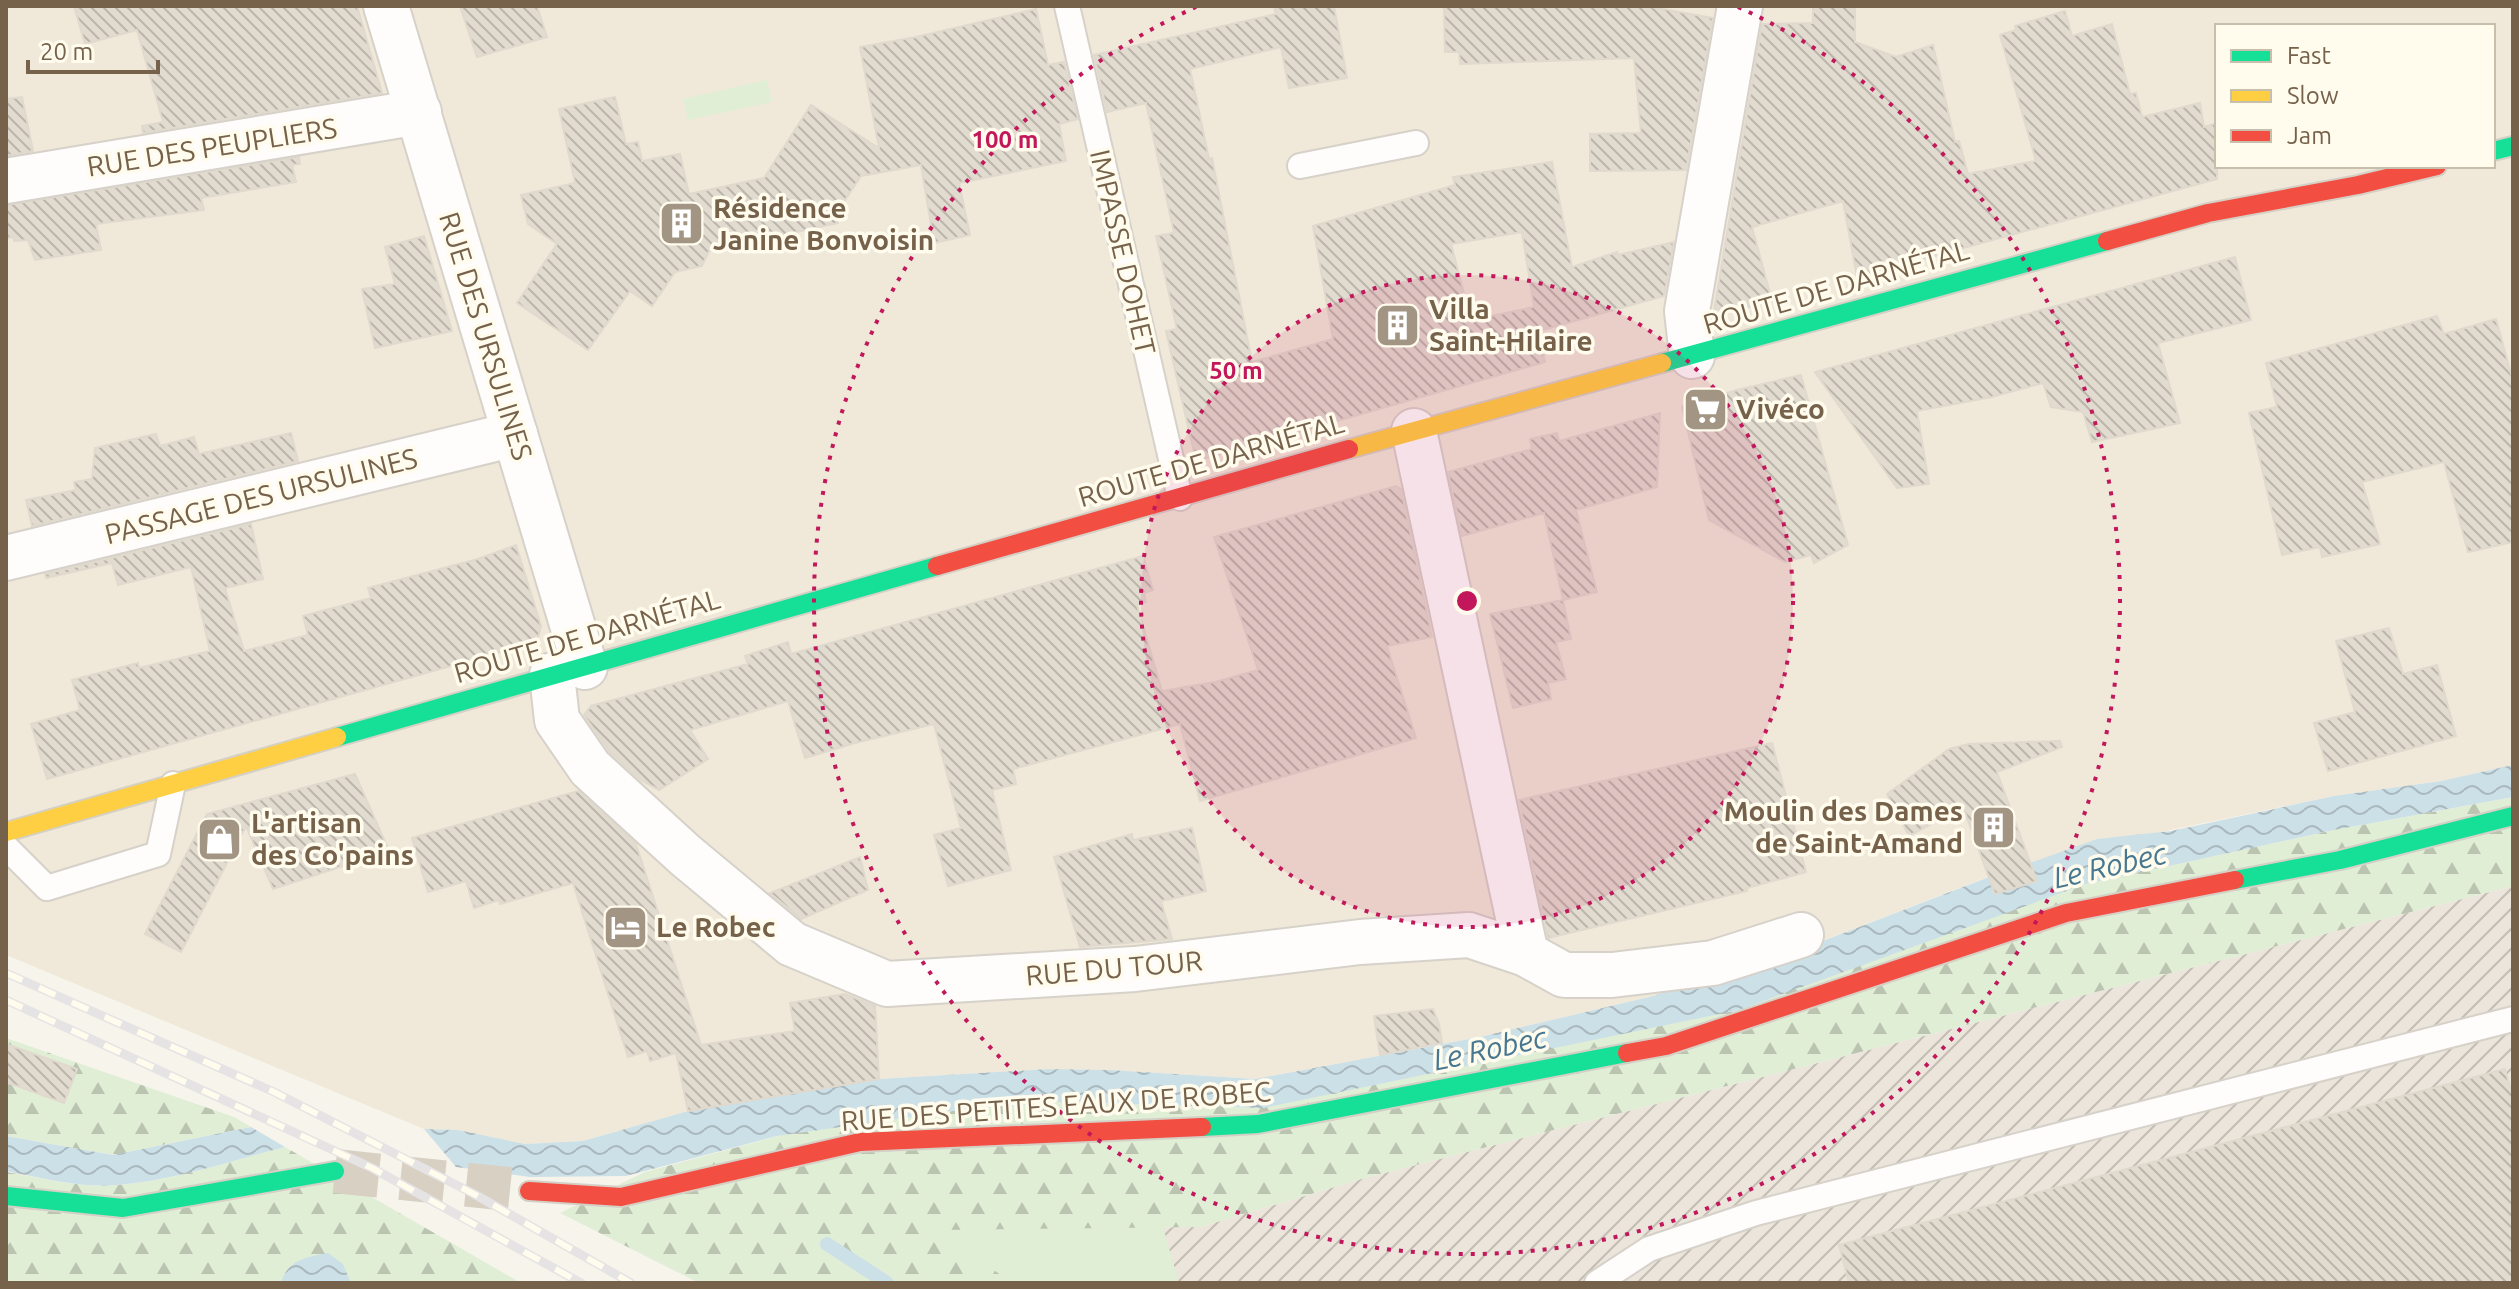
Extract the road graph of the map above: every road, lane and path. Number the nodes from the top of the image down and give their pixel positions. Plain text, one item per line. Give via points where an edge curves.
1 (386, 6) edge
2 (1067, 6) edge
3 (1740, 6) edge
4 (419, 112) junction
5 (1416, 143) dead end
6 (1300, 166) dead end
7 (2428, 168) edge
8 (6, 181) edge
9 (1692, 356) junction
10 (1414, 431) junction
11 (515, 434) junction
12 (1180, 498) junction
13 (6, 558) edge
14 (568, 671) junction
15 (173, 784) junction
16 (2513, 816) edge
17 (8, 830) edge
18 (1801, 935) dead end
19 (1526, 954) junction
20 (2513, 1019) edge
21 (335, 1171) tunnel mouth
22 (529, 1191) tunnel mouth
23 (6, 1196) edge
24 (1597, 1283) edge

1 - 4 street, RUE DES URSULINES
2 - 12 lane, IMPASSE DOHET
3 - 9 street via 1687,311
4 - 8 street, RUE DES PEUPLIERS
4 - 11 street, RUE DES URSULINES
5 - 6 lane
7 - 9 street, ROUTE DE DARNÉTAL via 2208,213
9 - 10 street, ROUTE DE DARNÉTAL
10 - 12 street, ROUTE DE DARNÉTAL
10 - 19 street
11 - 13 street, PASSAGE DES URSULINES
11 - 14 street, RUE DES URSULINES
12 - 14 street, ROUTE DE DARNÉTAL
14 - 15 street, ROUTE DE DARNÉTAL
14 - 19 street, RUE DU TOUR via 557,720 590,768 792,944 887,984 1135,969 1360,942 1469,935
15 - 17 street, ROUTE DE DARNÉTAL
15 - 17 lane via 158,854 47,888
16 - 22 street, RUE DES PETITES EAUX DE ROBEC via 2340,860 2066,913 1666,1046 1258,1124 860,1142 621,1197
18 - 19 street, RUE DU TOUR via 1713,963 1612,975 1564,975
20 - 24 lane via 1756,1213 1649,1249
21 - 23 street via 123,1208

